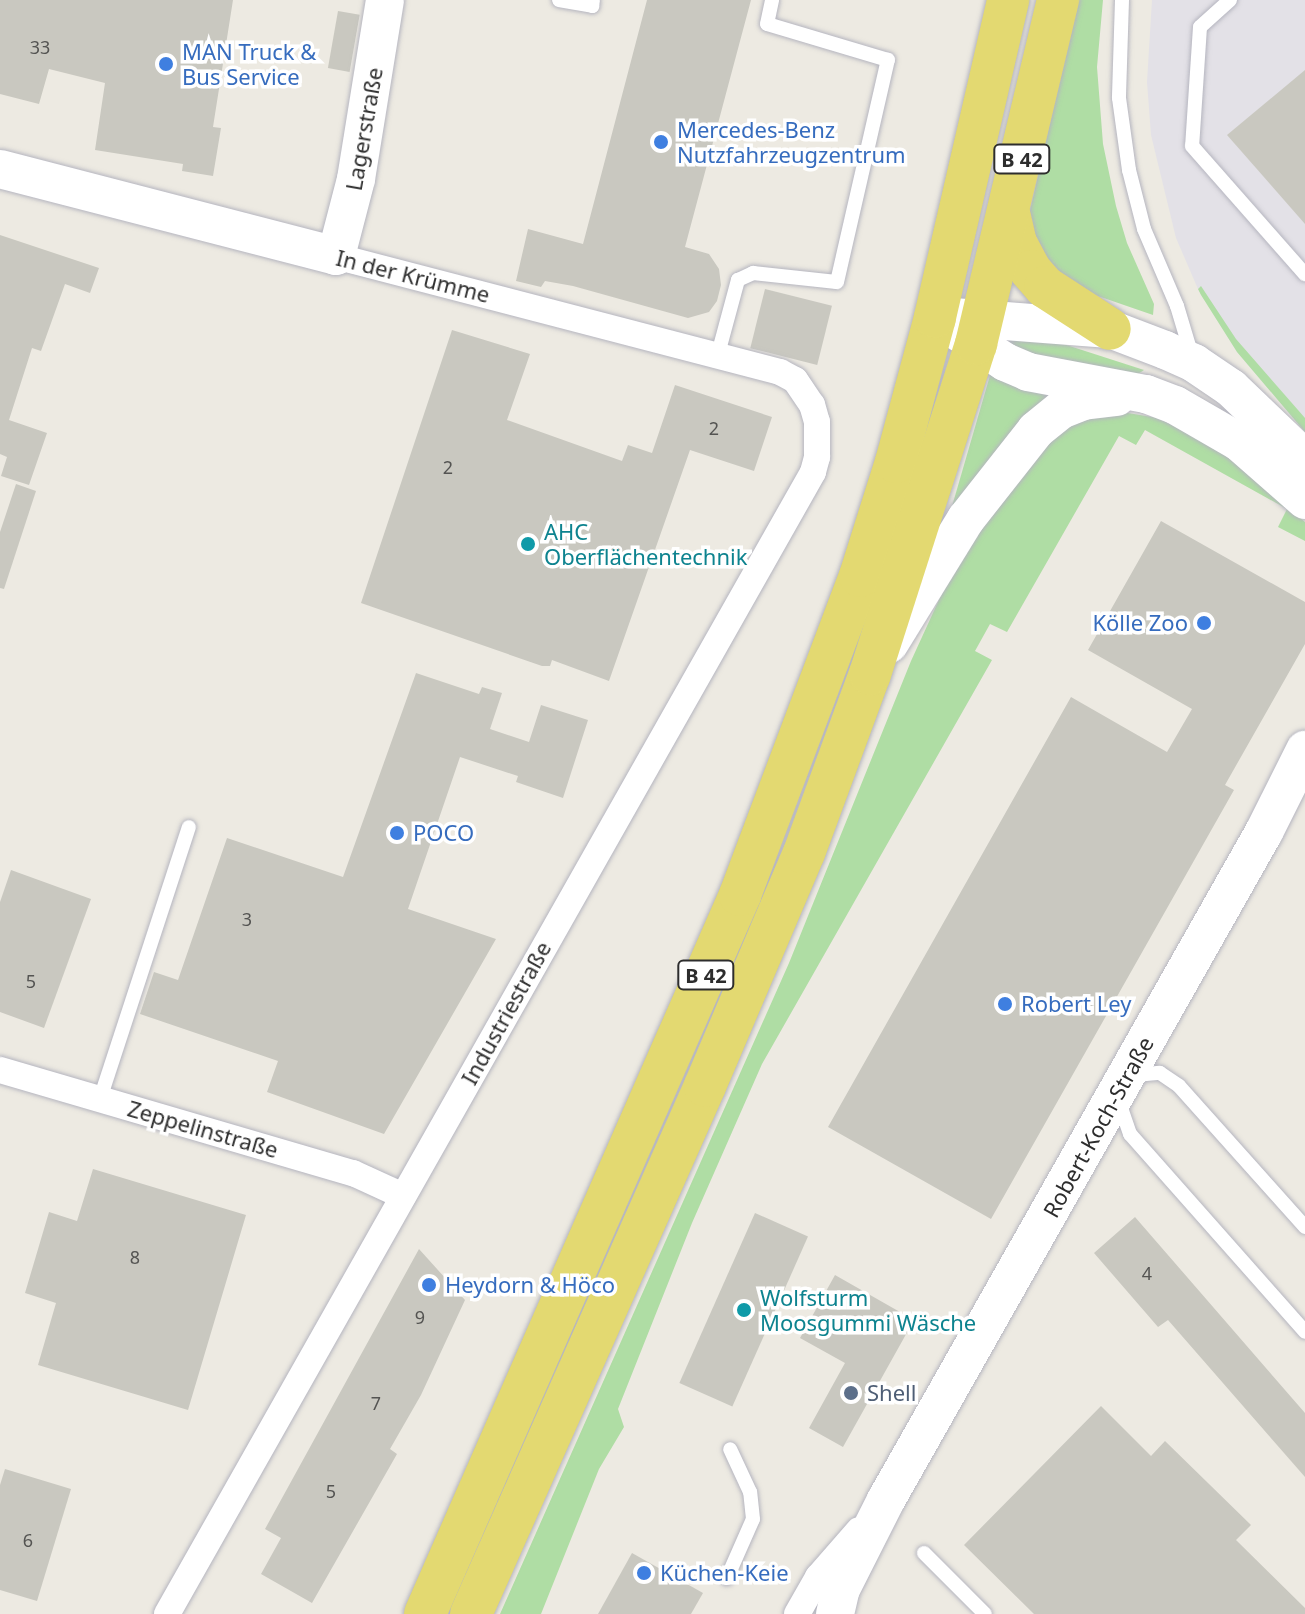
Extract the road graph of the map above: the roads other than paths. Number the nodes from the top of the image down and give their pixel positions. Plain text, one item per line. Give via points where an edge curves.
1 (385, 0) edge
2 (559, 0) edge
3 (593, 0) edge
4 (772, 0) edge
5 (1008, 0) edge
6 (1058, 0) edge
7 (1122, 0) edge
8 (1230, 0) edge
9 (0, 169) edge
10 (1009, 213) junction
11 (336, 256) junction
12 (1305, 274) edge
13 (935, 317) junction
14 (1110, 329) junction
15 (979, 330) junction
16 (718, 354) junction
17 (1194, 363) junction
18 (1146, 394) junction
19 (812, 405) joint
20 (1305, 459) edge
21 (1305, 500) edge
22 (870, 674) junction
23 (1305, 750) edge
24 (1305, 774) edge
25 (189, 827) dead end
26 (1264, 832) junction
27 (0, 1070) edge
28 (1122, 1084) junction
29 (100, 1099) junction
30 (403, 1196) junction
31 (1305, 1227) edge
32 (1305, 1332) edge
33 (730, 1449) dead end
34 (886, 1500) junction
35 (924, 1553) dead end
36 (727, 1578) dead end
37 (167, 1614) edge
38 (425, 1614) edge
39 (471, 1614) edge
40 (797, 1614) edge
41 (835, 1614) edge
42 (985, 1614) edge

1 - 11 main road, Lagerstraße via 356,179
2 - 3 lane via 592,6
4 - 16 lane via 767,24 888,60 837,282 753,273 738,280
5 - 13 main road, B 42
6 - 10 main road, B 42
7 - 17 lane via 1118,87 1129,170 1144,229
8 - 12 lane via 1200,27 1192,146
9 - 11 main road, In der Krümme
10 - 14 main road via 1016,243 1031,271 1045,287
10 - 15 main road, B 42
11 - 16 street, In der Krümme
13 - 15 main road
13 - 38 main road, B 42 via 860,576 786,779 665,1073
14 - 15 main road
14 - 17 main road
15 - 18 main road via 1028,372
15 - 22 main road, B 42
16 - 19 street, In der Krümme via 787,376
17 - 20 main road via 1256,410
18 - 21 main road via 1239,442
18 - 22 main road via 1083,401 1036,430 966,519
19 - 30 street, Industriestraße via 819,441 813,472
22 - 39 main road, B 42 via 804,853
23 - 26 main road, Robert-Koch-Straße
24 - 26 main road
25 - 29 lane
26 - 28 main road, Robert-Koch-Straße
27 - 29 street, Zeppelinstraße
28 - 31 lane via 1141,1072 1170,1079
28 - 32 lane via 1121,1115 1130,1134
28 - 34 main road, Robert-Koch-Straße
29 - 30 street, Zeppelinstraße via 353,1173
30 - 37 street, Industriestraße
33 - 36 lane via 750,1492 753,1519
34 - 40 street, Robert-Koch-Straße via 818,1577
34 - 41 main road, Robert-Koch-Straße via 841,1589
35 - 42 lane

